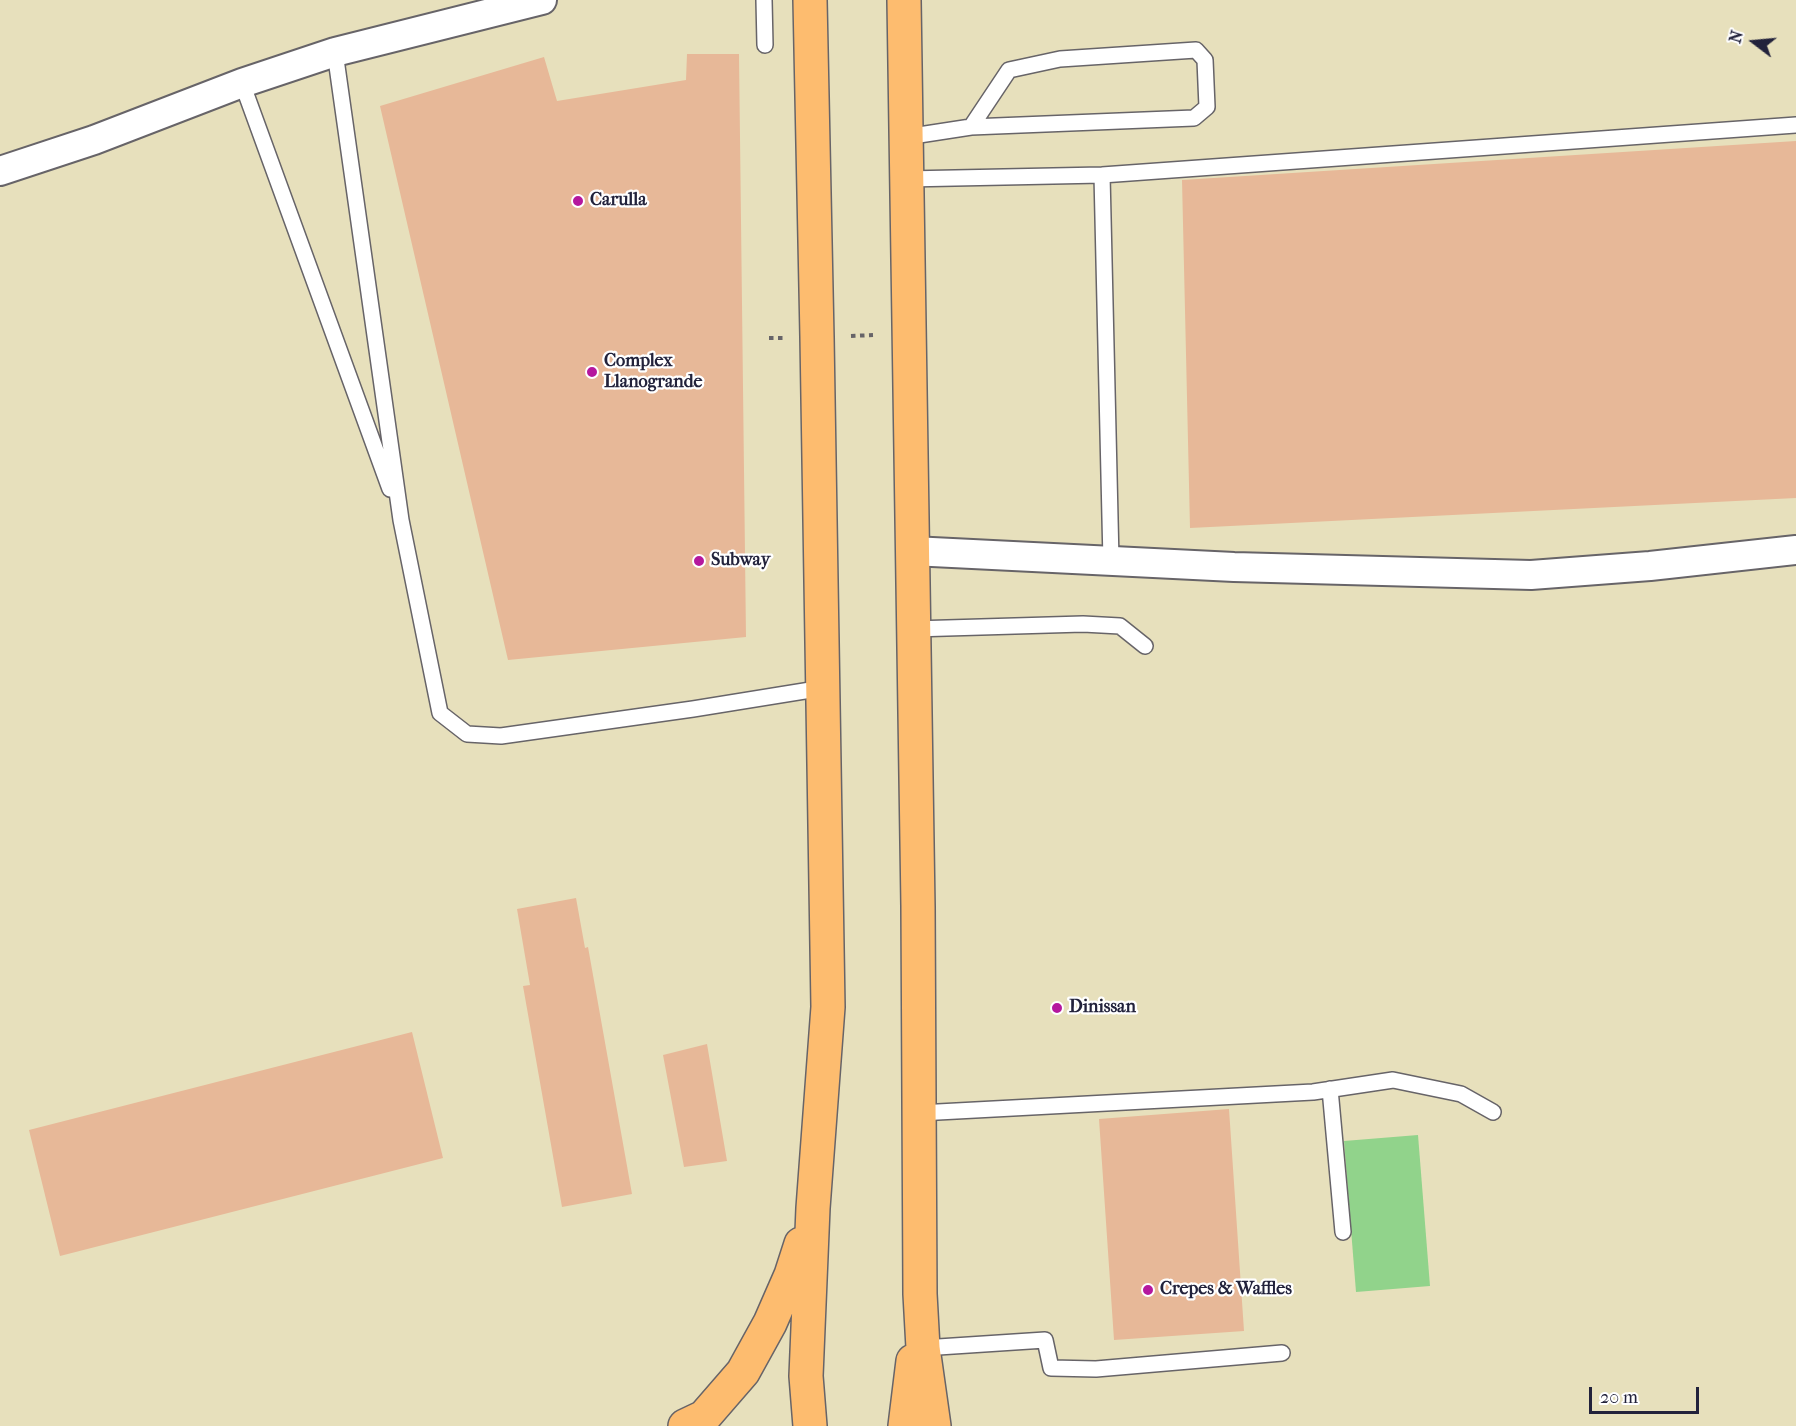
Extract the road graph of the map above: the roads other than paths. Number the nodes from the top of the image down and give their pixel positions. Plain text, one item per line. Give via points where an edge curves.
1 (542, 0) edge
2 (764, 0) edge
3 (810, 0) edge
4 (904, 0) edge
5 (765, 45) dead end
6 (335, 52) junction
7 (242, 83) junction
8 (1796, 125) edge
9 (971, 127) junction
10 (906, 137) junction
11 (0, 171) edge
12 (1102, 175) junction
13 (906, 179) junction
14 (401, 520) junction
15 (1796, 550) edge
16 (912, 551) junction
17 (1111, 561) junction
18 (913, 629) junction
19 (1145, 646) dead end
20 (823, 688) junction
21 (1330, 1089) junction
22 (1493, 1112) dead end
23 (919, 1113) junction
24 (813, 1208) junction
25 (1343, 1232) dead end
26 (920, 1294) junction
27 (923, 1348) junction
28 (1282, 1353) dead end
29 (806, 1376) junction
30 (685, 1426) edge
31 (810, 1426) edge
32 (829, 1426) edge
33 (905, 1426) edge
34 (934, 1426) edge

1 - 6 street
2 - 5 lane
3 - 20 main road
4 - 10 main road
6 - 7 street
6 - 14 lane
7 - 11 street
7 - 14 lane
8 - 12 lane
9 - 9 lane via 1009,70 1060,59 1197,50 1205,60 1207,108 1194,118
9 - 10 lane
10 - 13 main road
12 - 13 lane
12 - 17 lane
13 - 16 main road
14 - 20 lane via 440,713 467,734 501,736
15 - 17 street via 1531,575
16 - 17 street
16 - 18 main road
18 - 19 lane via 1120,626
18 - 23 main road
20 - 24 main road via 828,1007
21 - 22 lane via 1394,1080 1461,1094
21 - 23 lane
21 - 25 lane
23 - 26 main road
24 - 29 main road
24 - 30 main road via 791,1275 743,1372 704,1417
26 - 27 main road
26 - 33 main road
27 - 28 lane via 1045,1340 1052,1368 1096,1369
27 - 34 main road
29 - 31 main road
29 - 32 main road

